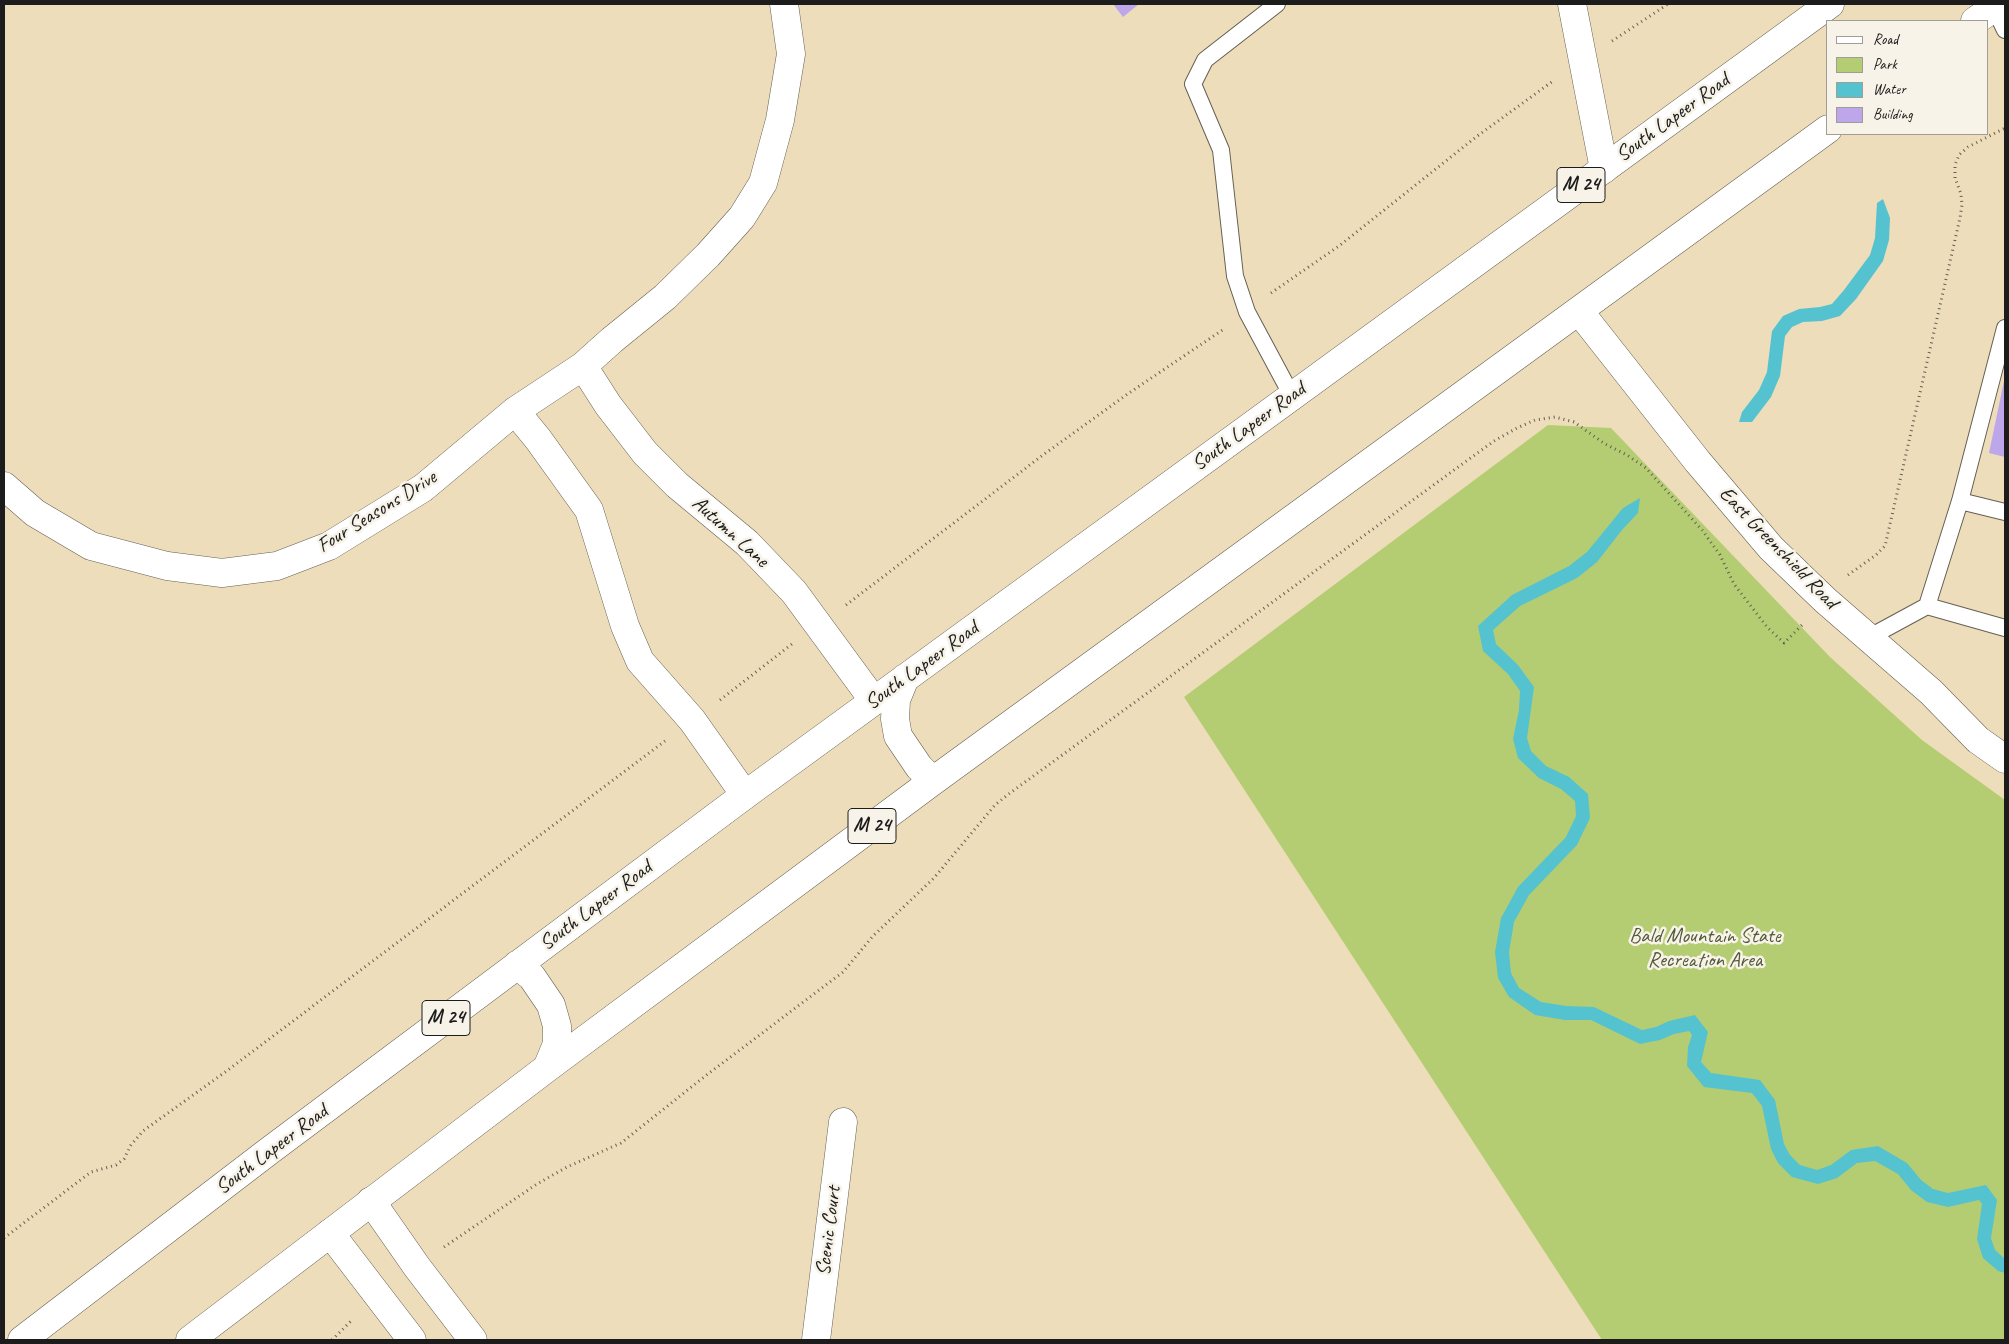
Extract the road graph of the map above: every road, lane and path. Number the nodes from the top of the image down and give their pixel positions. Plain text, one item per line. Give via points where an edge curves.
1 (784, 4) edge
2 (1277, 4) edge
3 (1572, 4) edge
4 (1668, 4) edge
5 (1830, 4) edge
6 (1612, 41) dead end
7 (1549, 84) dead end
8 (2005, 128) edge
9 (1826, 130) edge
10 (1604, 169) junction
11 (1268, 295) dead end
12 (1579, 311) junction
13 (1226, 328) dead end
14 (2005, 328) edge
15 (584, 366) junction
16 (1292, 396) junction
17 (515, 411) junction
18 (4, 486) edge
19 (1960, 501) junction
20 (2005, 512) edge
21 (1842, 580) dead end
22 (844, 606) dead end
23 (1927, 606) junction
24 (1808, 618) dead end
25 (2005, 628) edge
26 (1868, 638) junction
27 (794, 643) dead end
28 (905, 678) junction
29 (718, 700) dead end
30 (874, 701) junction
31 (666, 740) dead end
32 (2005, 758) edge
33 (933, 781) junction
34 (745, 795) junction
35 (517, 965) junction
36 (547, 1068) junction
37 (843, 1122) dead end
38 (371, 1202) junction
39 (330, 1233) junction
40 (4, 1238) edge
41 (436, 1253) dead end
42 (360, 1312) dead end
43 (22, 1340) edge
44 (190, 1340) edge
45 (332, 1340) edge
46 (412, 1340) edge
47 (473, 1340) edge
48 (816, 1340) edge

1 - 15 main road, Four Seasons Drive via 791,54 780,120 763,183 742,216 708,255 665,297
2 - 16 lane via 1205,60 1192,84 1221,150 1235,276 1247,312
3 - 10 main road
4 - 6 path
5 - 10 main road, South Lapeer Road / M 24
7 - 11 path via 1326,256
8 - 21 path via 1968,148 1959,155 1955,165 1962,205 1960,218 1885,546
9 - 12 main road, M 24
10 - 16 main road, South Lapeer Road / M 24
12 - 26 main road, East Greenshield Road via 1698,462 1771,548
12 - 33 main road, M 24
13 - 22 path via 1043,455
14 - 19 lane
15 - 17 main road, Four Seasons Drive
15 - 30 main road, Autumn Lane via 608,405 645,453 677,485 747,543 794,592
16 - 28 main road, South Lapeer Road / M 24
17 - 18 main road, Four Seasons Drive via 423,488 329,546 277,566 222,573 167,566 91,546 35,513
17 - 34 main road via 590,510 625,626 640,661 692,720
19 - 20 lane
19 - 23 lane
23 - 25 lane
23 - 26 lane
24 - 41 path via 1784,643 1749,605 1702,530 1646,468 1627,455 1574,422 1555,417 1535,420 1517,428 1494,441 1010,793 985,816 934,878 874,936 843,972 622,1143 537,1184
26 - 32 main road, East Greenshield Road via 1931,692 1978,740
27 - 29 path
28 - 30 main road, South Lapeer Road / M 24
28 - 33 main road via 896,700 898,736 918,767
30 - 34 main road, South Lapeer Road / M 24
31 - 40 path via 143,1131 124,1159 116,1165 91,1172
33 - 36 main road, M 24
34 - 35 main road, South Lapeer Road / M 24
35 - 36 main road via 532,977 551,1005 557,1026 557,1044
35 - 43 main road, South Lapeer Road / M 24
36 - 38 main road, M 24
37 - 48 main road, Scenic Court
38 - 39 main road, M 24
38 - 47 main road
39 - 44 main road, M 24
39 - 46 main road
42 - 45 path

